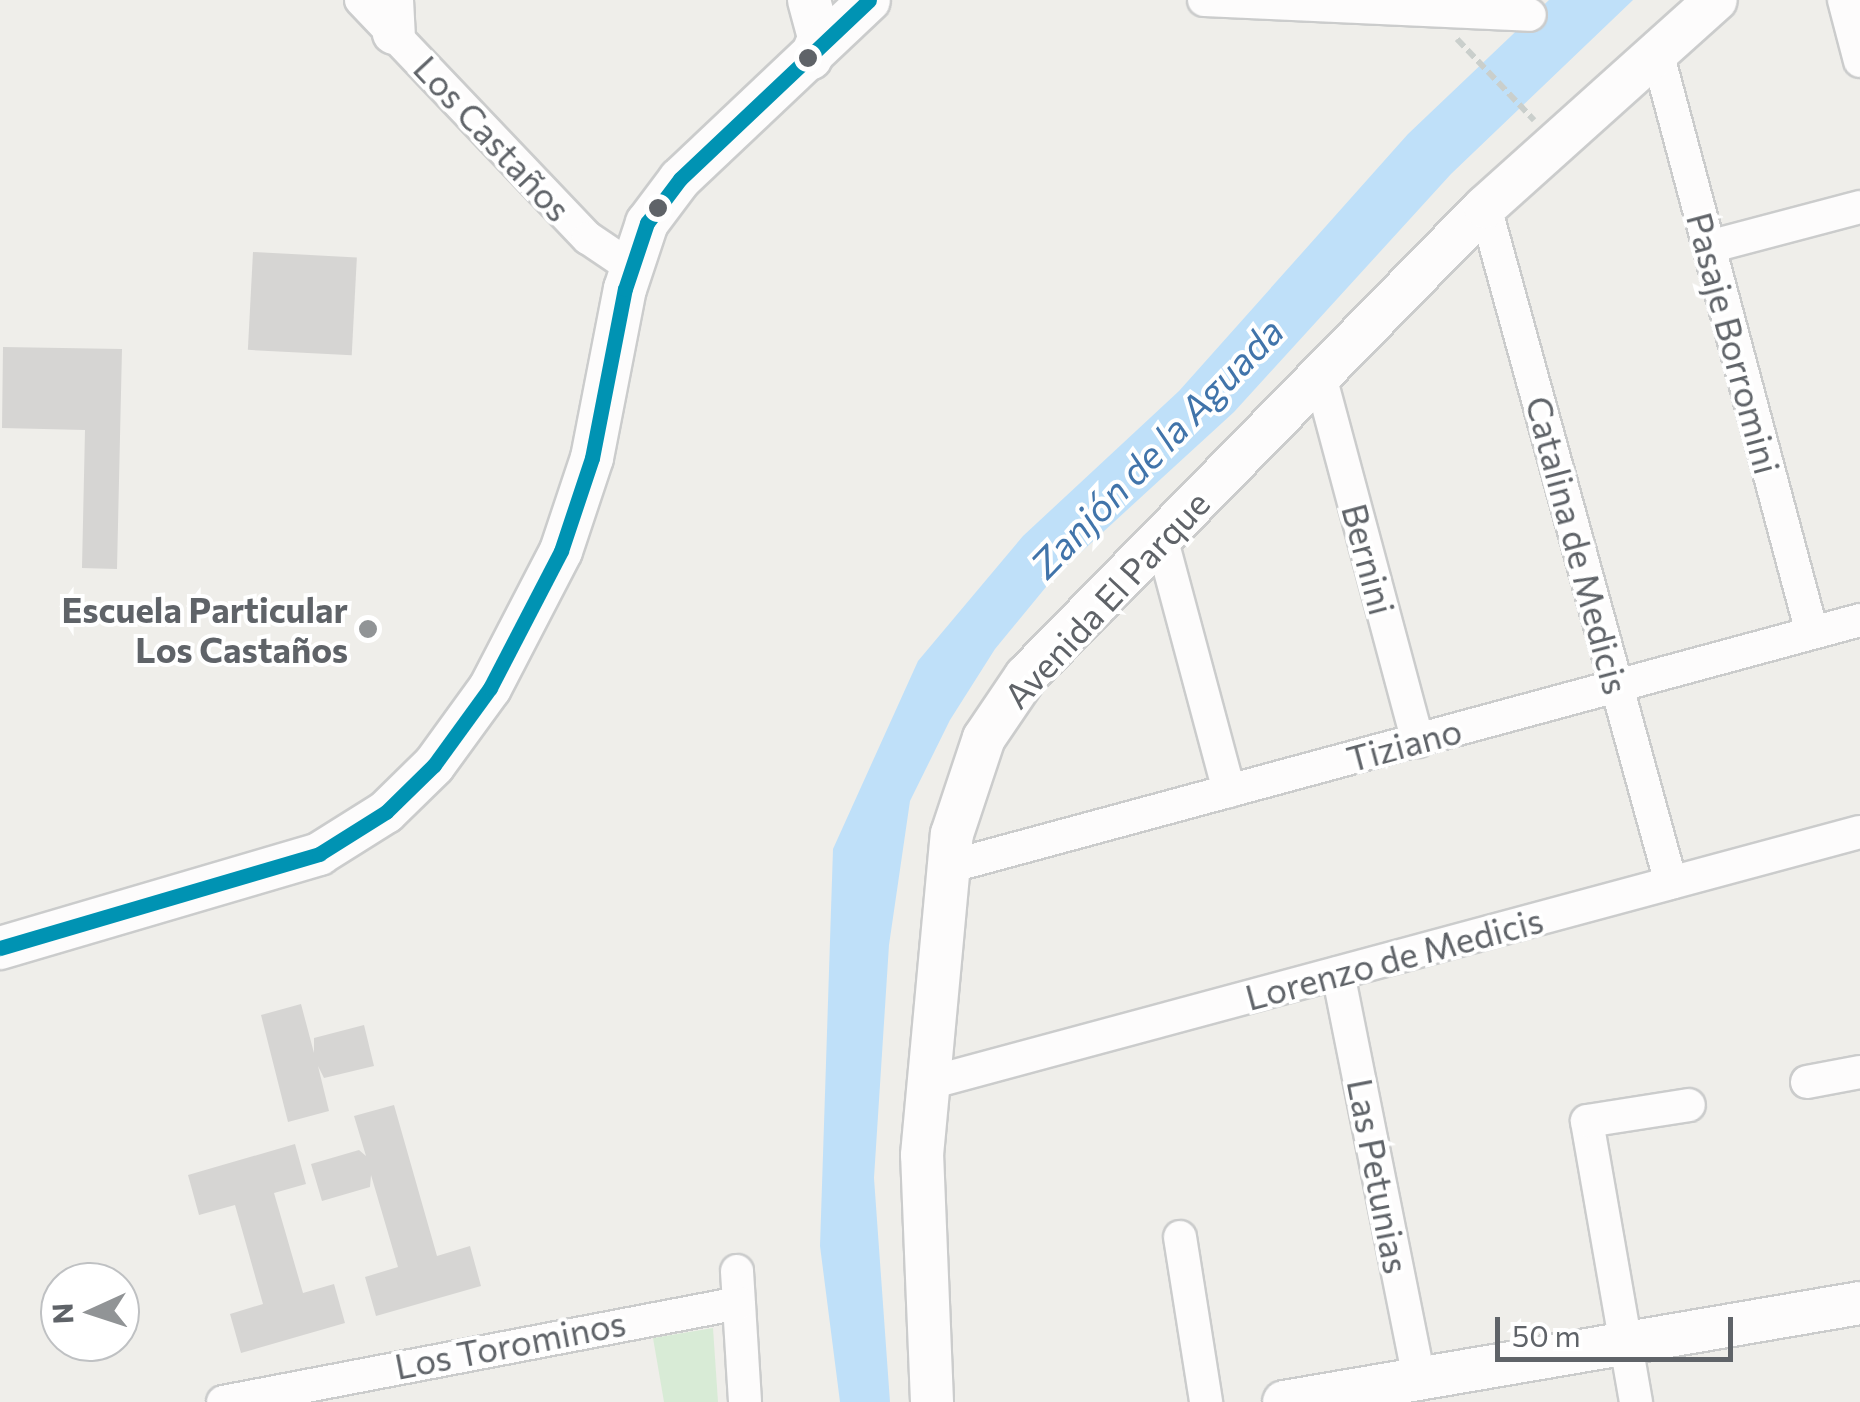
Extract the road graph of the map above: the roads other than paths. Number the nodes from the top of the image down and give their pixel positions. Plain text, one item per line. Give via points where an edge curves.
1 (361, 0) edge
2 (809, 0) edge
3 (869, 0) edge
4 (1204, 0) edge
5 (1716, 0) edge
6 (1844, 0) edge
7 (1530, 15) dead end
8 (393, 17) edge
9 (1657, 52) junction
10 (811, 58) junction
11 (1860, 61) edge
12 (1485, 207) junction
13 (1860, 207) edge
14 (1709, 248) junction
15 (630, 267) junction
16 (1320, 376) junction
17 (1161, 538) junction
18 (1860, 620) edge
19 (1812, 633) junction
20 (1616, 686) junction
21 (1418, 741) junction
22 (1229, 791) junction
23 (1860, 832) edge
24 (948, 867) junction
25 (1671, 883) junction
26 (0, 948) edge
27 (1338, 973) junction
28 (1860, 1072) edge
29 (929, 1082) junction
30 (1807, 1082) dead end
31 (1689, 1105) dead end
32 (1180, 1237) dead end
33 (1860, 1303) edge
34 (1626, 1344) junction
35 (1420, 1379) junction
36 (1327, 1398) edge
37 (223, 1402) edge
38 (745, 1402) edge
39 (932, 1402) edge
40 (1206, 1402) edge
41 (1284, 1402) edge
42 (1636, 1402) edge

1 - 8 street, Los Castaños
2 - 10 street via 818,38
3 - 10 street
4 - 7 street
5 - 9 street, Avenida El Parque
6 - 11 street
8 - 15 street, Los Castaños via 588,238
9 - 12 street, Avenida El Parque
9 - 14 street, Pasaje Borromini
10 - 15 street via 680,179 647,223
12 - 16 street, Avenida El Parque
12 - 20 street, Catalina de Medicis
13 - 14 street
14 - 19 street, Pasaje Borromini
15 - 26 street via 592,458 561,551 498,675 434,765 386,812 319,854
16 - 17 street, Avenida El Parque
16 - 21 street, Bernini
17 - 22 street
17 - 24 street, Avenida El Parque via 1003,706 959,801
18 - 19 street, Tiziano
19 - 20 street, Tiziano
20 - 21 street, Tiziano
20 - 25 street, Catalina de Medicis
21 - 22 street, Tiziano
22 - 24 street, Tiziano
23 - 25 street, Lorenzo de Medicis
24 - 29 street, Avenida El Parque
25 - 27 street, Lorenzo de Medicis
27 - 29 street, Lorenzo de Medicis
27 - 35 street, Las Petunias
28 - 30 street
29 - 39 street, Avenida El Parque via 921,1229
31 - 34 street via 1586,1120
32 - 40 street
33 - 34 street
34 - 35 street
34 - 42 street
35 - 36 street
36 - 41 street
37 - 38 street, Los Torominos via 738,1287

